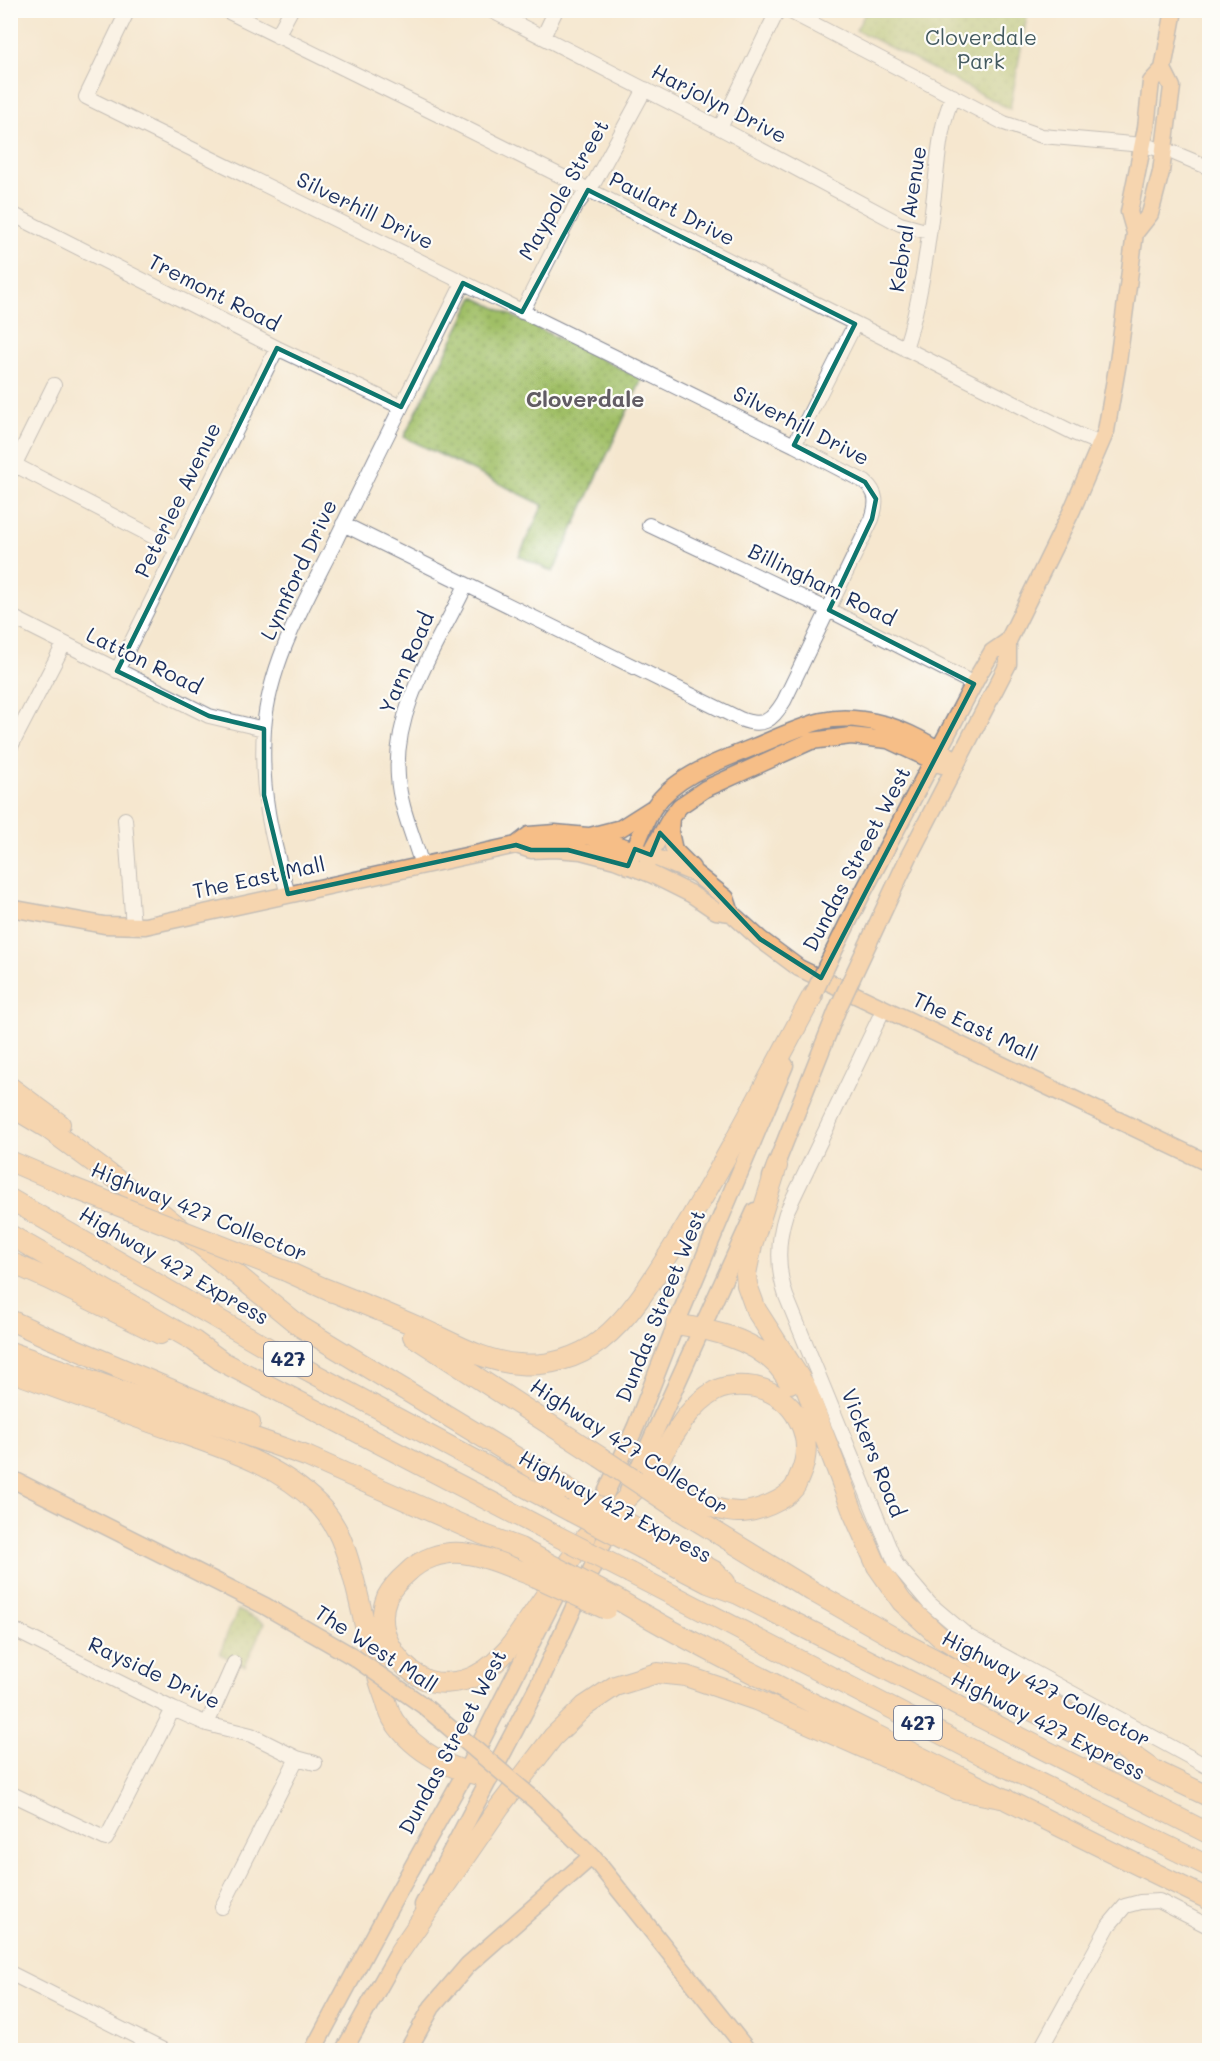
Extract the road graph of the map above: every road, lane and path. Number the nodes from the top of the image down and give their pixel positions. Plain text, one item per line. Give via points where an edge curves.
1 (128, 10) edge
2 (225, 10) edge
3 (291, 10) edge
4 (490, 10) edge
5 (556, 10) edge
6 (778, 10) edge
7 (787, 10) edge
8 (1174, 10) edge
9 (277, 36) junction
10 (543, 37) junction
11 (1163, 69) junction
12 (645, 89) junction
13 (953, 96) junction
14 (720, 128) junction
15 (1143, 145) junction
16 (1164, 150) junction
17 (1209, 168) edge
18 (588, 190) junction
19 (10, 213) edge
20 (929, 232) junction
21 (1135, 233) junction
22 (463, 283) junction
23 (522, 312) junction
24 (855, 324) junction
25 (277, 348) junction
26 (905, 349) junction
27 (54, 385) dead end
28 (401, 407) junction
29 (1101, 444) junction
30 (794, 445) junction
31 (13, 470) edge
32 (343, 524) junction
33 (649, 525) dead end
34 (177, 549) junction
35 (466, 585) junction
36 (829, 610) junction
37 (10, 616) edge
38 (1008, 641) junction
39 (64, 644) junction
40 (117, 671) junction
41 (974, 684) junction
42 (264, 729) junction
43 (10, 748) edge
44 (937, 756) junction
45 (955, 766) junction
46 (654, 807) junction
47 (671, 817) junction
48 (125, 819) dead end
49 (588, 836) junction
50 (516, 845) junction
51 (643, 852) junction
52 (422, 866) junction
53 (636, 868) junction
54 (696, 874) junction
55 (288, 894) junction
56 (10, 908) edge
57 (732, 912) junction
58 (133, 927) junction
59 (813, 995) junction
60 (884, 1008) junction
61 (10, 1087) edge
62 (10, 1106) edge
63 (10, 1161) edge
64 (1209, 1164) edge
65 (777, 1166) junction
66 (10, 1199) edge
67 (154, 1207) junction
68 (10, 1235) edge
69 (10, 1262) edge
70 (321, 1287) junction
71 (10, 1320) edge
72 (676, 1324) junction
73 (702, 1328) junction
74 (10, 1352) edge
75 (223, 1362) junction
76 (10, 1371) edge
77 (821, 1427) junction
78 (10, 1478) edge
79 (622, 1503) junction
80 (681, 1503) junction
81 (586, 1537) junction
82 (647, 1543) junction
83 (520, 1548) junction
84 (540, 1569) junction
85 (10, 1628) edge
86 (234, 1663) dead end
87 (173, 1709) junction
88 (207, 1724) junction
89 (297, 1758) junction
90 (315, 1763) dead end
91 (1151, 1768) junction
92 (1209, 1768) edge
93 (465, 1773) junction
94 (489, 1778) junction
95 (10, 1793) edge
96 (1209, 1797) edge
97 (1006, 1799) junction
98 (1209, 1834) edge
99 (592, 1856) junction
100 (1209, 1867) edge
101 (1209, 1900) edge
102 (222, 1906) dead end
103 (1209, 1927) edge
104 (400, 1951) junction
105 (10, 1973) edge
106 (163, 2050) edge
107 (313, 2050) edge
108 (344, 2050) edge
109 (408, 2050) edge
110 (747, 2050) edge
111 (1040, 2050) edge

1 - 22 street, Silverhill Drive via 86,97
2 - 9 street, Paulart Drive
3 - 9 street
4 - 10 street, Harjolyn Drive
5 - 10 street
6 - 14 street
7 - 13 street
8 - 11 main road, Dundas Street West
9 - 18 street, Paulart Drive
10 - 12 street, Harjolyn Drive
11 - 15 main road, Dundas Street West via 1150,82
11 - 16 main road, Dundas Street West via 1172,87
12 - 14 street, Harjolyn Drive
12 - 18 street, Maypole Street
13 - 15 street via 1004,123 1042,136
13 - 20 street, Kebral Avenue via 944,120
14 - 20 street, Harjolyn Drive via 900,224
15 - 16 street
15 - 21 main road, Dundas Street West via 1129,212
16 - 17 street
16 - 21 main road, Dundas Street West via 1150,214
18 - 23 street, Maypole Street via 575,207
18 - 24 street, Paulart Drive
19 - 25 street, Tremont Road
20 - 26 street, Kebral Avenue
21 - 29 main road, Dundas Street West via 1111,407
22 - 23 street, Silverhill Drive
22 - 28 street, Lynnford Drive
23 - 30 street, Silverhill Drive
24 - 26 street, Paulart Drive
24 - 30 street
25 - 28 street, Tremont Road
25 - 34 street, Peterlee Avenue
26 - 29 street, Paulart Drive
27 - 31 street
28 - 32 street, Lynnford Drive
29 - 38 main road, Dundas Street West
30 - 36 street, Silverhill Drive via 865,482 876,499 872,519
31 - 34 street
32 - 35 street, Silverhill Drive
32 - 42 street, Lynnford Drive via 278,666
33 - 36 street, Billingham Road
34 - 40 street, Peterlee Avenue
35 - 36 street, Silverhill Drive via 754,723 769,720 777,713
35 - 52 street, Yarn Road via 413,693 400,736 400,793
36 - 41 street, Billingham Road
37 - 39 street, Latton Road
38 - 41 main road, Dundas Street West via 992,652
38 - 45 main road, Dundas Street West via 1008,664
39 - 40 street, Latton Road
39 - 43 street
40 - 42 street, Latton Road via 209,716
41 - 44 main road, Dundas Street West
42 - 55 street, Lynnford Drive via 264,795
44 - 45 main road
44 - 46 main road via 898,728 864,720 822,721 701,770 678,784
44 - 47 main road via 888,740 851,736 811,741 705,789
44 - 59 main road, Dundas Street West, bridge
45 - 65 main road, Dundas Street West, bridge via 838,1008
46 - 49 main road via 621,828
46 - 51 main road
47 - 51 main road
47 - 54 main road via 674,850
48 - 58 street
49 - 50 main road, The East Mall via 529,835
49 - 51 main road, The East Mall
50 - 52 main road, The East Mall
50 - 53 main road, The East Mall via 531,850 581,851
51 - 53 main road
51 - 54 main road, The East Mall
52 - 55 main road, The East Mall
53 - 57 main road, The East Mall via 691,894 716,911
54 - 57 main road, The East Mall via 726,898
55 - 58 main road, The East Mall
56 - 58 main road, The East Mall
57 - 60 main road, The East Mall via 799,968
59 - 70 highway via 703,1198 646,1289 602,1340 585,1351 528,1365 503,1362
59 - 72 main road, Dundas Street West
60 - 64 main road, The East Mall
60 - 92 street, Vickers Road via 786,1213 778,1261 786,1296 896,1564 929,1603 969,1637
61 - 67 highway via 131,1179
62 - 67 highway via 47,1128
63 - 70 highway, Highway 427 Collector, bridge
65 - 73 main road, Dundas Street West
65 - 77 highway via 752,1245 747,1285 756,1310 806,1388
66 - 82 highway, Highway 427 Express / 427, bridge via 294,1363 570,1511
67 - 82 highway, bridge via 301,1327 570,1490
68 - 75 highway, 427 via 194,1341
69 - 75 highway
70 - 80 highway, Highway 427 Collector, bridge via 393,1323 568,1436
71 - 83 highway via 319,1452 486,1528
72 - 73 highway
72 - 81 main road, Dundas Street West
73 - 77 highway via 742,1341 777,1365
73 - 79 main road, Dundas Street West
74 - 83 highway, 427 via 306,1456
75 - 100 highway, 427, bridge via 984,1756
76 - 93 highway via 249,1459 303,1490 319,1505 340,1536 374,1668 393,1719 426,1753
77 - 91 highway via 877,1566 902,1602 939,1636 1104,1735
78 - 99 main road, The West Mall, bridge via 265,1606 352,1656 424,1706 537,1802
79 - 80 highway via 650,1474 689,1412 716,1390 748,1386 778,1396 799,1420 805,1436 805,1462 794,1488 770,1505 742,1512
79 - 94 main road, Dundas Street West via 538,1686
80 - 91 highway, Highway 427 Collector via 812,1592 1098,1746
81 - 84 highway via 510,1647 482,1673 448,1683 424,1679 390,1648 382,1624 387,1598 417,1564 436,1556 461,1553
81 - 93 main road, Dundas Street West
82 - 98 highway, Highway 427 Express / 427 via 708,1583 738,1594
83 - 84 highway, 427
84 - 97 highway, 427, bridge via 655,1622
85 - 87 street, Rayside Drive
86 - 88 street
87 - 88 street, Rayside Drive
87 - 95 street via 106,1839
88 - 89 street, Rayside Drive via 251,1735
89 - 90 street, Rayside Drive
89 - 102 street
91 - 96 highway, Highway 427 Collector
93 - 94 highway
93 - 107 main road, Dundas Street West
94 - 104 main road, Dundas Street West
97 - 101 highway, 427
97 - 104 highway via 959,1790 756,1700 686,1676 657,1673 615,1686 585,1706 553,1737
99 - 109 main road via 468,1965 432,2007
99 - 110 main road, The West Mall
103 - 111 street via 1160,1902 1125,1906 1113,1920
104 - 108 main road, Dundas Street West
105 - 106 street

